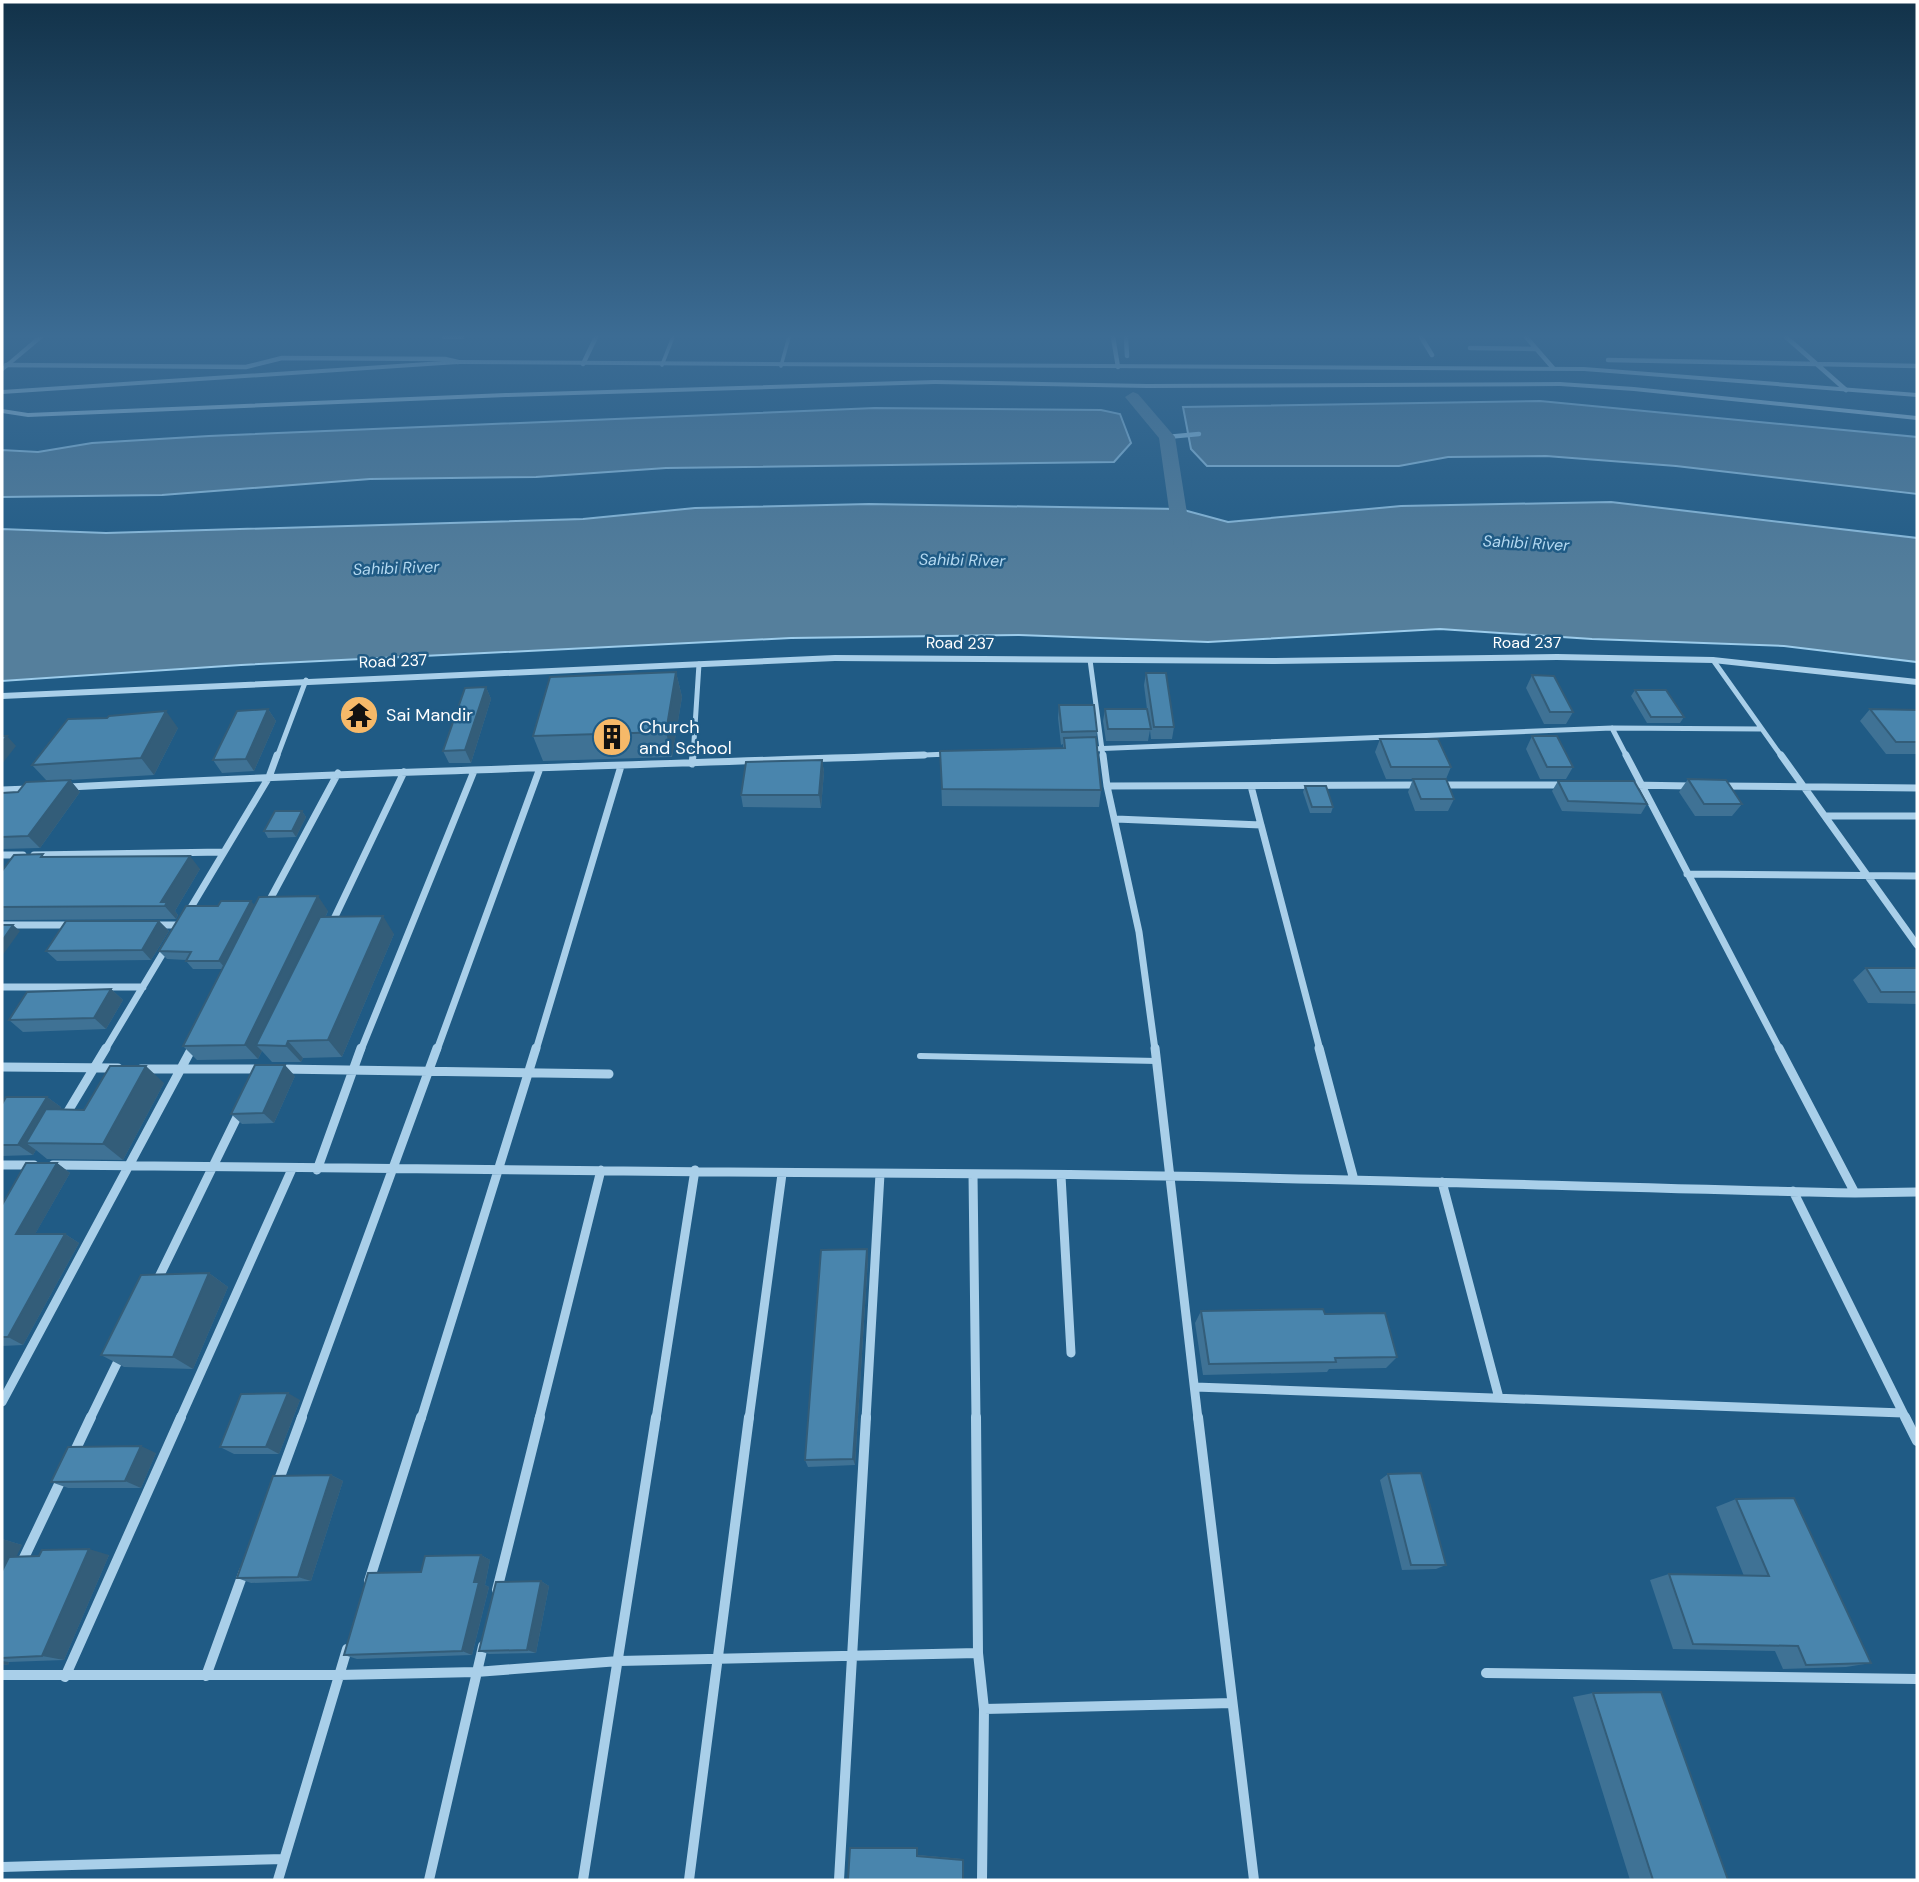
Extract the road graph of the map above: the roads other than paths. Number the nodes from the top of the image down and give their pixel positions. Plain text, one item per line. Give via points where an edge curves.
1 (1090, 660) junction
2 (1713, 660) junction
3 (699, 664) junction
4 (306, 680) junction
5 (1917, 682) edge
6 (2, 696) edge
7 (1612, 727) junction
8 (1761, 729) junction
9 (1102, 749) junction
10 (1075, 750) edge
11 (952, 754) edge
12 (692, 764) junction
13 (621, 766) junction
14 (540, 768) junction
15 (474, 771) junction
16 (404, 772) junction
17 (338, 773) junction
18 (269, 777) junction
19 (1573, 785) edge
20 (1615, 785) edge
21 (1643, 785) junction
22 (1107, 786) junction
23 (1251, 786) junction
24 (1696, 786) edge
25 (1710, 786) edge
26 (42, 788) edge
27 (55, 788) edge
28 (1803, 788) junction
29 (1917, 788) edge
30 (2, 790) edge
31 (1825, 816) junction
32 (1917, 816) edge
33 (1116, 819) junction
34 (1261, 825) junction
35 (223, 852) junction
36 (2, 855) edge
37 (1687, 874) junction
38 (1871, 876) junction
39 (1917, 876) edge
40 (262, 916) edge
41 (2, 925) edge
42 (84, 925) edge
43 (153, 925) edge
44 (180, 925) junction
45 (327, 933) edge
46 (1917, 945) edge
47 (2, 987) edge
48 (143, 987) junction
49 (198, 1035) edge
50 (920, 1056) dead end
51 (267, 1057) edge
52 (1157, 1061) junction
53 (2, 1067) edge
54 (94, 1067) junction
55 (261, 1069) junction
56 (353, 1069) junction
57 (429, 1069) junction
58 (179, 1070) junction
59 (527, 1071) junction
60 (609, 1073) dead end
61 (255, 1082) edge
62 (242, 1107) edge
63 (62, 1121) edge
64 (43, 1154) edge
65 (2, 1165) edge
66 (36, 1165) junction
67 (129, 1168) junction
68 (211, 1169) junction
69 (292, 1169) junction
70 (393, 1169) junction
71 (500, 1169) junction
72 (317, 1170) junction
73 (601, 1170) junction
74 (695, 1170) junction
75 (782, 1174) junction
76 (880, 1174) junction
77 (973, 1174) junction
78 (29, 1176) edge
79 (1061, 1176) junction
80 (1169, 1177) junction
81 (1354, 1180) junction
82 (1442, 1182) junction
83 (1793, 1191) junction
84 (1917, 1192) edge
85 (1855, 1193) junction
86 (151, 1293) edge
87 (127, 1343) edge
88 (1070, 1353) dead end
89 (1195, 1387) junction
90 (1499, 1398) junction
91 (2, 1402) edge
92 (1903, 1413) junction
93 (1917, 1441) edge
94 (273, 1494) edge
95 (249, 1559) edge
96 (20, 1567) edge
97 (364, 1595) edge
98 (493, 1604) edge
99 (486, 1631) edge
100 (352, 1635) edge
101 (978, 1653) junction
102 (852, 1657) junction
103 (716, 1659) junction
104 (619, 1661) junction
105 (477, 1672) junction
106 (1486, 1673) dead end
107 (2, 1675) edge
108 (339, 1675) junction
109 (206, 1676) junction
110 (65, 1677) junction
111 (1917, 1679) edge
112 (1232, 1703) junction
113 (984, 1709) junction
114 (284, 1859) junction
115 (2, 1867) edge
116 (278, 1880) edge
117 (429, 1880) edge
118 (583, 1880) edge
119 (689, 1880) edge
120 (839, 1880) edge
121 (982, 1880) edge
122 (1254, 1880) edge

1 - 2 street, Road 237
1 - 3 street, Road 237 via 835,658
1 - 9 street
2 - 5 street, Road 237
2 - 8 street
3 - 4 street, Road 237
3 - 12 street
4 - 6 street, Road 237
4 - 18 street
7 - 8 street
7 - 9 street
7 - 21 street
8 - 28 street
9 - 10 street
9 - 22 street
11 - 12 street
12 - 13 street
13 - 14 street
13 - 59 street
14 - 15 street
14 - 57 street
15 - 16 street
15 - 56 street
16 - 17 street
16 - 45 street
17 - 18 street
17 - 40 street
18 - 27 street
18 - 35 street
19 - 23 street
20 - 21 street
21 - 24 street
21 - 37 street
22 - 23 street
22 - 33 street
23 - 34 street
25 - 28 street
26 - 30 street
28 - 29 street
28 - 31 street
31 - 32 street
31 - 38 street
33 - 34 street
33 - 52 street via 1139,932
34 - 81 street
35 - 36 street
35 - 44 street
37 - 38 street
37 - 85 street
38 - 39 street
38 - 46 street
41 - 42 street
43 - 44 street
44 - 48 street
47 - 48 street
48 - 54 street
49 - 58 street
50 - 52 lane
51 - 55 street
52 - 80 street
53 - 54 street
54 - 58 street
54 - 63 street
55 - 56 street
55 - 58 street
55 - 61 street
56 - 57 street
56 - 72 street
57 - 59 street
57 - 70 street
58 - 67 street
59 - 60 street
59 - 71 street
62 - 68 street
64 - 66 street
65 - 66 street
66 - 67 street
66 - 78 street
67 - 68 street
67 - 91 street
68 - 69 street
68 - 86 street
69 - 72 street
69 - 110 street
70 - 71 street
70 - 72 street
70 - 94 street
71 - 73 street
71 - 97 street
73 - 74 street
73 - 98 street
74 - 75 street
74 - 104 street
75 - 76 street
75 - 103 street
76 - 77 street
76 - 102 street
77 - 79 street
77 - 101 street
79 - 80 street
79 - 88 street
80 - 81 street
80 - 89 street
81 - 82 street
82 - 83 street
82 - 90 street
83 - 85 street
83 - 92 street
84 - 85 street
87 - 96 street
89 - 90 street
89 - 112 street
90 - 92 street
92 - 93 street
95 - 109 street
99 - 105 street
100 - 108 street
101 - 102 street
101 - 113 street
102 - 103 street
102 - 120 street
103 - 104 street
103 - 119 street
104 - 105 street
104 - 118 street
105 - 108 street
105 - 117 street
106 - 111 street
107 - 110 street
108 - 109 street
108 - 114 street
109 - 110 street
112 - 113 street
112 - 122 street
113 - 121 street
114 - 115 street
114 - 116 street

